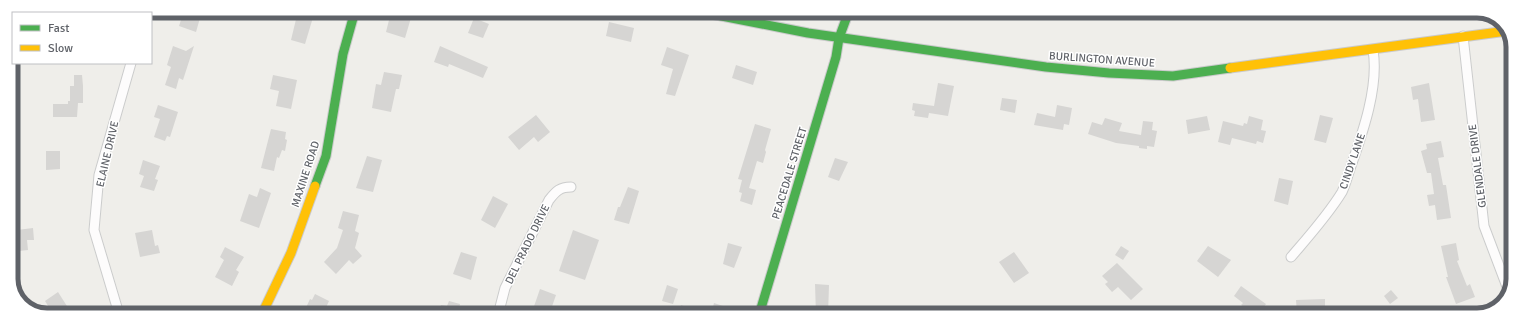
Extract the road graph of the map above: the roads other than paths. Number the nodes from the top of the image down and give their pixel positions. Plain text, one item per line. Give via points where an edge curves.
1 (353, 18) edge
2 (733, 18) edge
3 (846, 18) edge
4 (1502, 32) edge
5 (1463, 36) junction
6 (839, 38) junction
7 (1373, 50) junction
8 (131, 64) edge
9 (571, 187) dead end
10 (1292, 256) dead end
11 (1505, 283) edge
12 (117, 308) edge
13 (265, 308) edge
14 (500, 308) edge
15 (761, 308) edge

1 - 13 main road, MAXINE ROAD via 343,54 326,156 291,254
2 - 6 main road, BURLINGTON AVENUE
3 - 6 main road, PEACEDALE STREET
4 - 5 main road, BURLINGTON AVENUE
5 - 7 main road, BURLINGTON AVENUE
5 - 11 street, GLENDALE DRIVE via 1484,226
6 - 7 main road, BURLINGTON AVENUE via 1032,66 1173,76
6 - 15 main road, PEACEDALE STREET via 836,58
7 - 10 street, CINDY LANE via 1376,64 1372,87 1361,137 1343,191
8 - 12 street, ELAINE DRIVE via 99,175 94,230
9 - 14 street, DEL PRADO DRIVE via 563,187 548,200 505,288

